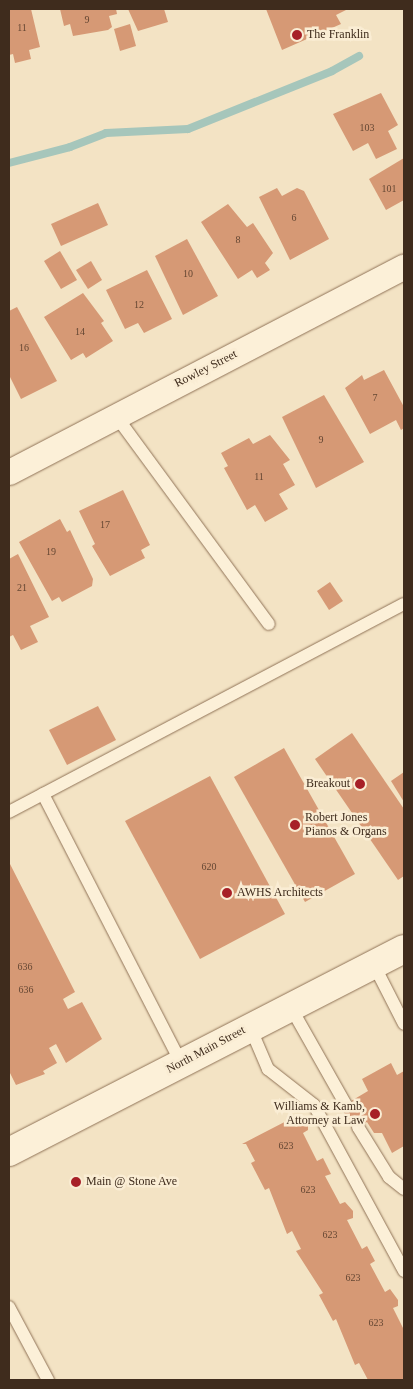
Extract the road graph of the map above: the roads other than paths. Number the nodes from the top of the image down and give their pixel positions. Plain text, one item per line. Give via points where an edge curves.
1 (404, 266) edge
2 (116, 416) junction
3 (9, 472) edge
4 (404, 604) edge
5 (269, 624) dead end
6 (43, 794) junction
7 (9, 812) edge
8 (404, 949) edge
9 (374, 965) junction
10 (290, 1006) junction
11 (404, 1024) edge
12 (250, 1027) junction
13 (181, 1063) junction
14 (346, 1105) dead end
15 (358, 1127) dead end
16 (9, 1152) edge
17 (404, 1189) edge
18 (404, 1271) edge
19 (9, 1307) edge
20 (48, 1380) edge

1 - 2 street, Rowley Street
2 - 3 street, Rowley Street
2 - 5 lane
4 - 6 lane
6 - 7 lane
6 - 13 lane
8 - 9 street, North Main Street
9 - 10 street, North Main Street
9 - 11 lane
10 - 12 street, North Main Street
10 - 14 lane
12 - 13 street, North Main Street
12 - 18 lane via 268,1069 314,1105
13 - 16 street, North Main Street
15 - 17 lane via 389,1176
19 - 20 lane

